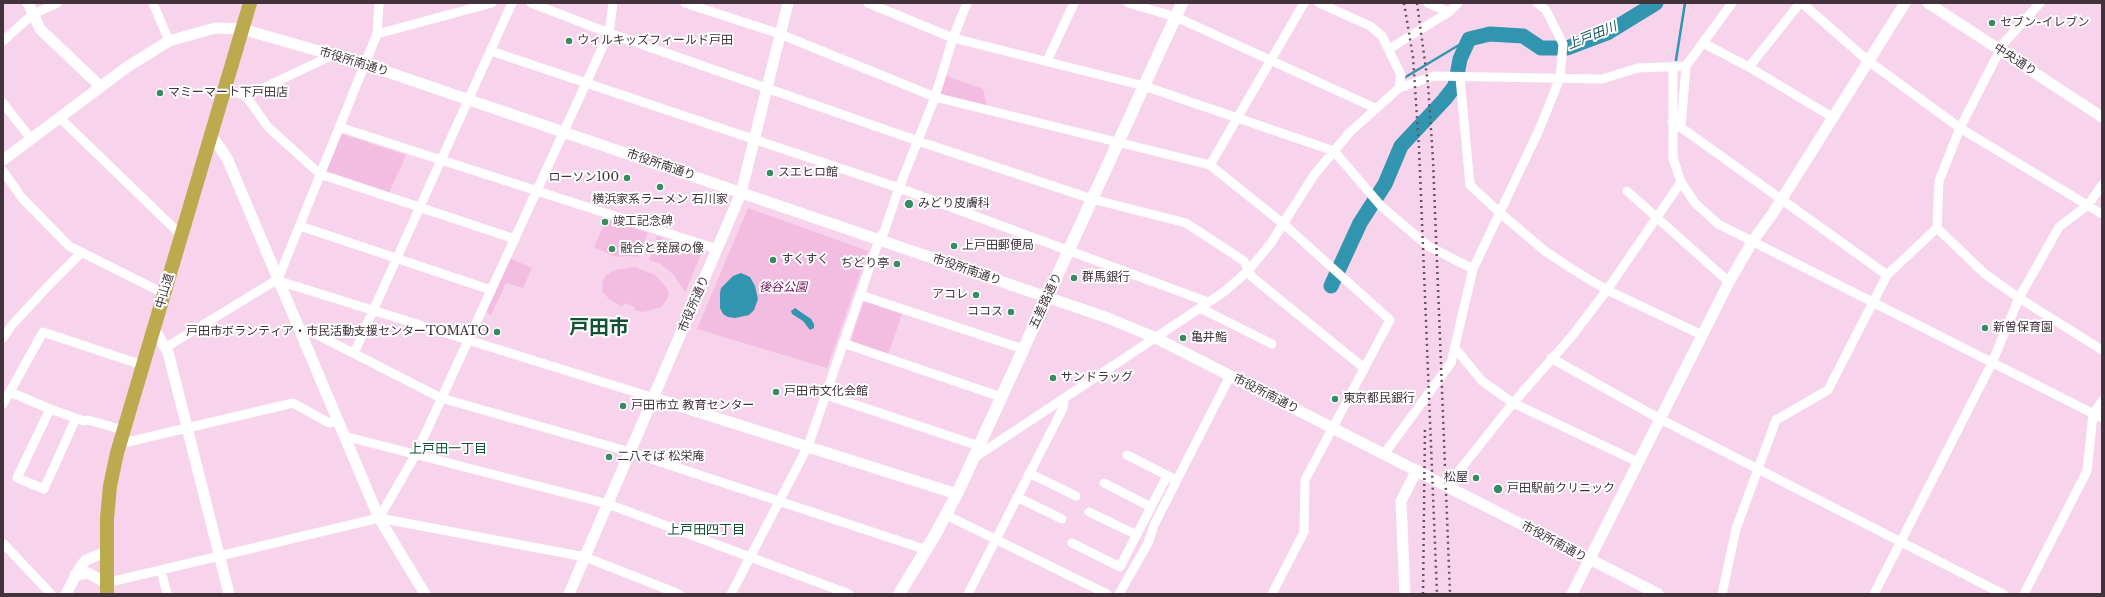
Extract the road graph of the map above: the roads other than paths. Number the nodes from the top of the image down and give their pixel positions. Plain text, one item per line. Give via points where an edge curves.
1 (28, 3) edge
2 (58, 3) edge
3 (153, 3) edge
4 (250, 3) edge
5 (379, 3) edge
6 (492, 3) edge
7 (512, 3) edge
8 (531, 3) edge
9 (613, 3) edge
10 (685, 3) edge
11 (788, 3) edge
12 (868, 3) edge
13 (967, 3) edge
14 (1074, 3) edge
15 (1182, 3) edge
16 (1304, 3) edge
17 (1319, 3) edge
18 (1428, 3) edge
19 (1458, 3) edge
20 (1537, 3) edge
21 (1732, 3) edge
22 (1801, 3) edge
23 (1905, 3) edge
24 (1928, 3) edge
25 (2040, 3) edge
26 (1132, 4) edge
27 (1549, 6) edge
28 (1448, 12) junction
29 (33, 14) junction
30 (1176, 17) junction
31 (242, 29) junction
32 (609, 33) junction
33 (377, 34) junction
34 (780, 34) junction
35 (952, 38) junction
36 (3, 41) edge
37 (169, 41) junction
38 (1703, 43) junction
39 (1389, 49) junction
40 (2000, 50) junction
41 (491, 51) junction
42 (333, 55) junction
43 (1271, 60) junction
44 (1867, 60) junction
45 (1047, 61) junction
46 (364, 64) junction
47 (1673, 66) junction
48 (1686, 66) junction
49 (1749, 67) junction
50 (1457, 78) junction
51 (1560, 78) junction
52 (1400, 82) junction
53 (586, 83) junction
54 (1144, 86) junction
55 (100, 87) junction
56 (767, 87) junction
57 (225, 89) junction
58 (246, 96) junction
59 (935, 97) junction
60 (468, 100) junction
61 (3, 103) edge
62 (1376, 108) junction
63 (2102, 117) edge
64 (60, 118) junction
65 (1238, 118) junction
66 (1832, 118) junction
67 (1672, 121) junction
68 (339, 127) junction
69 (1681, 128) junction
70 (1960, 128) junction
71 (564, 132) junction
72 (211, 135) junction
73 (31, 139) junction
74 (754, 139) junction
75 (918, 141) junction
76 (1118, 143) junction
77 (1334, 151) junction
78 (3, 160) edge
79 (442, 160) junction
80 (1210, 165) junction
81 (3, 171) edge
82 (320, 174) junction
83 (1681, 182) junction
84 (2102, 185) edge
85 (899, 188) junction
86 (1627, 191) dead end
87 (536, 192) junction
88 (741, 193) junction
89 (1092, 199) junction
90 (1780, 200) junction
91 (2088, 205) junction
92 (420, 207) junction
93 (1500, 213) junction
94 (2102, 214) edge
95 (1656, 217) junction
96 (1284, 225) junction
97 (300, 226) junction
98 (1937, 228) junction
99 (181, 235) junction
100 (515, 239) junction
101 (879, 240) junction
102 (1752, 242) junction
103 (717, 249) junction
104 (1069, 250) junction
105 (82, 252) junction
106 (397, 258) junction
107 (1473, 269) junction
108 (1248, 271) junction
109 (1887, 275) junction
110 (278, 280) junction
111 (1729, 282) junction
112 (491, 290) junction
113 (1608, 290) junction
114 (165, 294) junction
115 (860, 295) junction
116 (1047, 298) junction
117 (2019, 298) junction
118 (1208, 302) junction
119 (1872, 302) junction
120 (1200, 308) junction
121 (373, 310) junction
122 (154, 329) junction
123 (299, 331) junction
124 (1702, 335) junction
125 (3, 338) edge
126 (1156, 338) junction
127 (468, 339) junction
128 (843, 343) junction
129 (1272, 344) dead end
130 (165, 348) junction
131 (1455, 348) junction
132 (1023, 349) junction
133 (2102, 350) edge
134 (354, 353) junction
135 (1551, 358) junction
136 (1992, 363) junction
137 (142, 365) junction
138 (1364, 368) junction
139 (1230, 376) junction
140 (10, 392) junction
141 (826, 395) junction
142 (1001, 397) junction
143 (441, 398) junction
144 (654, 398) junction
145 (1064, 399) junction
146 (2102, 401) edge
147 (1513, 403) junction
148 (3, 404) edge
149 (50, 409) junction
150 (2093, 414) junction
151 (76, 418) junction
152 (2102, 418) edge
153 (1660, 419) junction
154 (338, 421) junction
155 (187, 428) junction
156 (1332, 428) junction
157 (123, 430) junction
158 (344, 436) junction
159 (119, 444) junction
160 (808, 446) junction
161 (979, 446) junction
162 (630, 452) junction
163 (416, 454) junction
164 (1384, 454) junction
165 (1127, 455) dead end
166 (974, 458) junction
167 (1638, 462) junction
168 (1758, 468) junction
169 (1417, 470) junction
170 (1029, 473) junction
171 (1167, 476) junction
172 (1177, 481) junction
173 (1104, 484) dead end
174 (1447, 486) junction
175 (957, 494) junction
176 (1076, 496) dead end
177 (1017, 497) junction
178 (780, 501) junction
179 (608, 504) junction
180 (1151, 507) junction
181 (1089, 512) dead end
182 (946, 515) junction
183 (378, 518) junction
184 (1062, 519) dead end
185 (1137, 535) junction
186 (995, 540) junction
187 (1901, 542) junction
188 (3, 543) edge
189 (1072, 543) dead end
190 (927, 550) junction
191 (6, 551) edge
192 (106, 552) junction
193 (220, 556) junction
194 (585, 557) junction
195 (751, 557) junction
196 (1590, 560) junction
197 (161, 570) junction
198 (75, 575) junction
199 (107, 588) edge
200 (51, 594) edge
201 (66, 594) edge
202 (166, 594) edge
203 (229, 594) edge
204 (425, 594) edge
205 (570, 594) edge
206 (679, 594) edge
207 (731, 594) edge
208 (849, 594) edge
209 (899, 594) edge
210 (968, 594) edge
211 (1108, 594) edge
212 (1119, 594) edge
213 (1272, 594) edge
214 (1406, 594) edge
215 (1572, 594) edge
216 (1658, 594) edge
217 (1722, 594) edge
218 (1874, 594) edge
219 (2003, 594) edge
220 (2024, 594) edge

1 - 29 street
2 - 29 street
3 - 37 street
4 - 31 highway, 中山道
5 - 33 street
6 - 33 street
7 - 41 street
8 - 32 street
9 - 32 street
10 - 34 street
11 - 34 street, 市役所通り
12 - 35 street
13 - 35 street
14 - 45 street
15 - 30 main road, 五差路通り
16 - 43 street
17 - 39 street via 1370,26 1382,36
18 - 28 street
19 - 28 street
20 - 27 street
21 - 38 street
22 - 44 street
22 - 49 street
23 - 44 street
24 - 40 street, 中央通り
25 - 40 street
26 - 30 street
27 - 51 street via 1562,48
28 - 39 street
29 - 36 street
29 - 55 street via 40,29
30 - 43 street
30 - 54 main road, 五差路通り
31 - 37 street, 市役所南通り via 215,28
31 - 42 street, 市役所南通り
31 - 57 highway, 中山道
32 - 53 street
32 - 56 street
33 - 46 street
34 - 56 street, 市役所通り
34 - 59 street
35 - 45 street
35 - 59 street
37 - 55 street, 市役所南通り
38 - 48 street
38 - 49 street
39 - 52 street
40 - 63 street, 中央通り
40 - 70 street
41 - 53 street
41 - 60 street
42 - 46 street, 市役所南通り
42 - 58 street
43 - 62 street
43 - 65 street
44 - 66 street
44 - 70 street
45 - 54 street
46 - 60 street, 市役所南通り
46 - 68 street
47 - 48 street
47 - 51 street via 1638,68 1602,79
47 - 67 street
48 - 69 street
49 - 66 street
50 - 51 street
50 - 52 street via 1434,76
50 - 93 street via 1470,185
51 - 93 street
52 - 62 street
53 - 71 street
53 - 74 street
54 - 65 street
54 - 76 main road, 五差路通り
55 - 64 street, 市役所南通り
56 - 74 street, 市役所通り
56 - 75 street
57 - 58 street
57 - 72 highway, 中山道
58 - 82 street via 268,127
59 - 75 street
59 - 76 street
60 - 71 street, 市役所南通り
60 - 79 street
61 - 73 street
62 - 77 street
64 - 73 street, 市役所南通り
64 - 99 street
65 - 77 street
65 - 80 street
66 - 90 street
67 - 69 street
67 - 83 street via 1673,158
68 - 79 street
68 - 82 street
69 - 90 street
70 - 91 street
70 - 98 street via 1939,181
71 - 87 street
71 - 88 street, 市役所南通り
72 - 99 highway, 中山道
72 - 110 street via 227,158
73 - 78 street, 市役所南通り
74 - 85 street
74 - 88 street, 市役所通り
75 - 85 street
75 - 89 street
76 - 80 street
76 - 89 main road, 五差路通り
77 - 96 street via 1314,175
77 - 107 street via 1381,206 1428,246
79 - 87 street
79 - 92 street
80 - 96 street
81 - 105 street via 22,198 69,246
82 - 92 street
82 - 97 street
83 - 95 street
83 - 102 street via 1695,203 1718,224
84 - 91 street
85 - 101 street
85 - 104 street
86 - 95 street
87 - 100 street
87 - 103 street
88 - 101 street, 市役所南通り
88 - 103 street, 市役所通り
89 - 104 main road, 五差路通り
89 - 108 street via 1186,223 1244,261
90 - 102 street
90 - 109 street
91 - 94 street
91 - 117 street via 2059,227
92 - 100 street
92 - 106 street
93 - 107 street
93 - 113 street via 1545,251
95 - 111 street
95 - 113 street
96 - 108 street
96 - 138 street via 1390,320
97 - 106 street
97 - 110 street
98 - 109 street
98 - 117 street via 1985,274
99 - 114 highway, 中山道
100 - 112 street
101 - 115 street
101 - 116 street, 市役所南通り
102 - 111 street
102 - 119 street
103 - 144 street, 市役所通り
104 - 116 main road, 五差路通り
104 - 118 street
105 - 114 street
105 - 125 street via 12,325
106 - 112 street
106 - 121 street
107 - 131 street
108 - 118 street
108 - 138 street via 1252,277
109 - 119 street
110 - 121 street
110 - 123 street
110 - 130 street
111 - 124 street
112 - 127 street
113 - 124 street
113 - 135 street
114 - 122 highway, 中山道
115 - 128 street
115 - 132 street
116 - 126 street, 市役所南通り via 1108,318
116 - 132 main road, 五差路通り
117 - 133 street
117 - 136 street
118 - 120 street
119 - 136 street
119 - 168 street via 1828,390 1776,420
120 - 126 street
120 - 129 street
121 - 127 street
121 - 134 street
122 - 130 street
122 - 137 highway, 中山道
123 - 134 street via 308,330
123 - 154 street
124 - 153 street
126 - 139 street, 市役所南通り
126 - 145 street
127 - 143 street
127 - 144 street
128 - 141 street
128 - 142 street
130 - 155 street
131 - 147 street via 1482,381
131 - 164 street via 1451,364
132 - 142 main road, 五差路通り
134 - 143 street
135 - 147 street
135 - 153 street
136 - 150 street
136 - 187 street
137 - 140 street via 43,332
137 - 157 highway, 中山道
138 - 156 street
139 - 156 street, 市役所南通り
139 - 172 street
140 - 148 street
140 - 149 street
141 - 160 street
141 - 161 street
142 - 161 main road, 五差路通り
143 - 162 street
143 - 163 street
144 - 160 street
144 - 162 street, 市役所通り
145 - 166 street
145 - 170 street via 1063,408
146 - 150 street
147 - 167 street
147 - 174 street
149 - 151 street
149 - 151 street via 17,478 44,489
150 - 152 street
150 - 220 street via 2088,471
151 - 157 street
153 - 167 street
153 - 168 street
154 - 155 street via 329,423 293,403
154 - 158 street
155 - 159 street
155 - 193 street
156 - 164 street, 市役所南通り
156 - 213 street via 1305,480 1304,532
157 - 159 highway, 中山道
158 - 163 street
158 - 183 street
159 - 192 highway, 中山道 via 110,486
160 - 175 street
160 - 178 street
161 - 166 main road, 五差路通り
162 - 178 street
162 - 179 street, 市役所通り
163 - 179 street
163 - 183 street
164 - 169 street, 市役所南通り
165 - 171 street
166 - 175 main road, 五差路通り
167 - 196 street
168 - 187 street
168 - 217 street via 1736,529
169 - 174 street, 市役所南通り
169 - 214 street via 1401,501
170 - 176 street
170 - 177 street
171 - 172 street
171 - 180 street
172 - 212 street via 1154,525 1148,543
173 - 180 street
174 - 196 street, 市役所南通り
175 - 182 main road, 五差路通り
177 - 184 street
177 - 186 street
178 - 190 street
178 - 195 street
179 - 194 street, 市役所通り
179 - 195 street
180 - 185 street
181 - 185 street
182 - 186 street
182 - 190 main road, 五差路通り
183 - 193 street
183 - 194 street
183 - 204 street
185 - 189 street via 1120,567
186 - 210 street
186 - 211 street
187 - 218 street
187 - 219 street
188 - 191 street
190 - 209 main road, 五差路通り
191 - 200 street
192 - 198 street via 86,560
192 - 199 highway, 中山道
193 - 197 street
193 - 203 street
194 - 205 street, 市役所通り
194 - 206 street
195 - 207 street
195 - 208 street
196 - 215 street
196 - 216 street, 市役所南通り
197 - 199 street
197 - 202 street
198 - 199 street via 88,573
198 - 201 street

